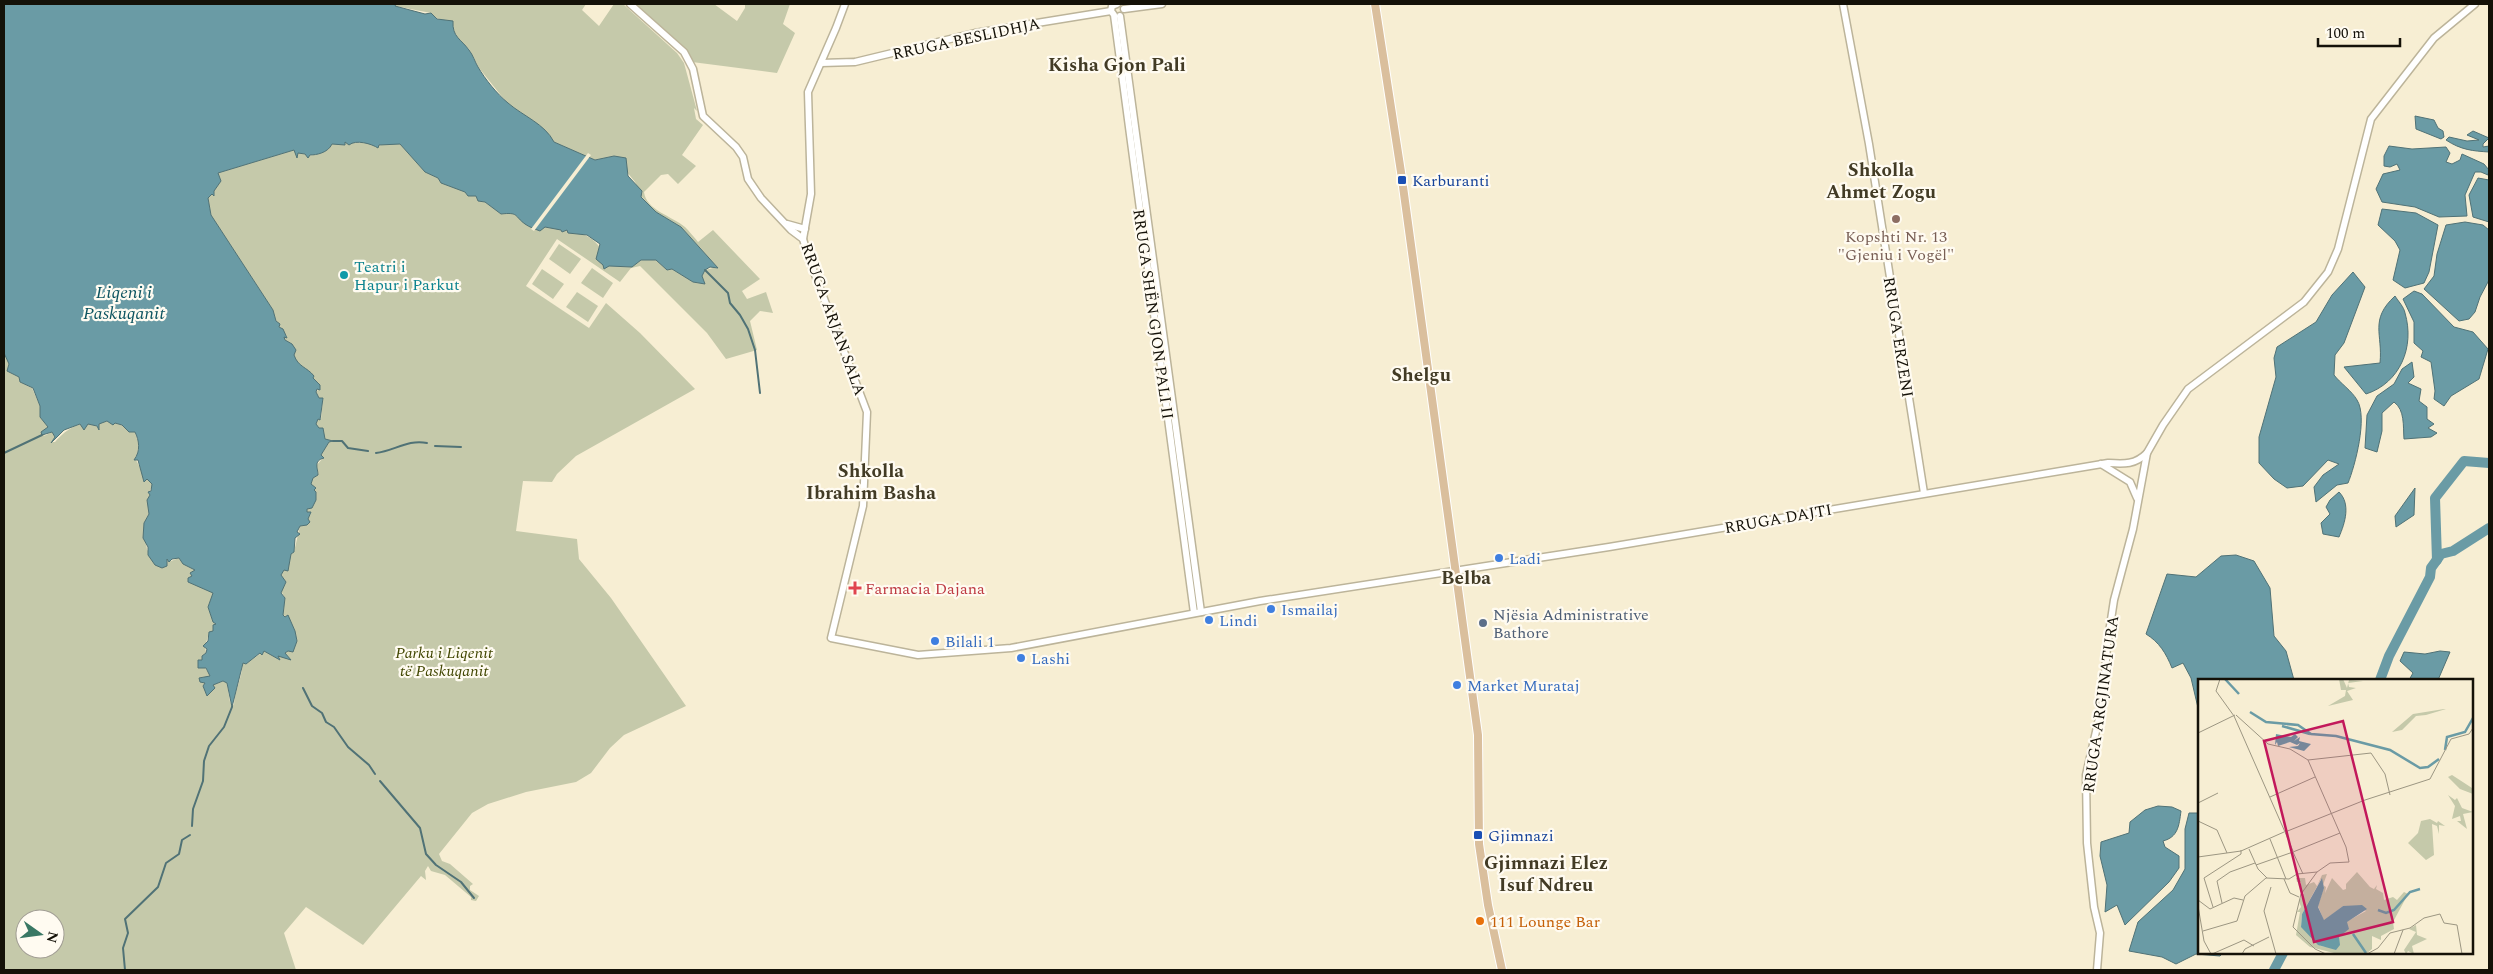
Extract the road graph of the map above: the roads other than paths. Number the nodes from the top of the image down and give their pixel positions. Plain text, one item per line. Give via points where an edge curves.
1 (630, 4) edge
2 (845, 4) edge
3 (1162, 4) edge
4 (1374, 4) edge
5 (1843, 4) edge
6 (2475, 4) edge
7 (1115, 8) edge
8 (820, 63) junction
9 (784, 222) junction
10 (805, 228) junction
11 (803, 239) junction
12 (2147, 453) junction
13 (2131, 463) junction
14 (2100, 464) junction
15 (2142, 475) junction
16 (2127, 480) junction
17 (1924, 493) junction
18 (2137, 500) junction
19 (1455, 570) junction
20 (1198, 612) junction
21 (831, 638) joint
22 (1502, 970) edge
23 (2097, 970) edge

1 - 9 street via 684,52 692,69 703,116 736,147 743,157 748,179
2 - 8 street, RRUGA ARJAN SALA
3 - 7 street
4 - 19 main road via 1401,172
5 - 17 street, RRUGA ERZENI via 1869,144
6 - 12 street via 2434,38 2371,119 2336,255 2318,286 2282,320 2188,389
7 - 8 street, RRUGA BESLIDHJA via 975,34 855,62
7 - 20 street, RRUGA SHËN GJON PALI II
8 - 10 street, RRUGA ARJAN SALA via 809,86 806,102 811,194
9 - 10 street
9 - 11 street
10 - 11 street, RRUGA ARJAN SALA
11 - 21 street, RRUGA ARJAN SALA via 867,412 863,506
12 - 13 street
12 - 15 street, RRUGA ARGJINATURA
13 - 14 street, RRUGA DAJTI
13 - 15 street via 2142,468
13 - 16 street via 2123,472
14 - 16 street
14 - 17 street, RRUGA DAJTI
15 - 16 street via 2136,482
15 - 18 street, RRUGA ARGJINATURA
16 - 18 street
17 - 19 street, RRUGA DAJTI
18 - 23 street, RRUGA ARGJINATURA via 2133,529 2114,600 2103,701 2086,775 2087,843 2100,933
19 - 20 street, RRUGA DAJTI
19 - 22 main road via 1478,735 1480,858
20 - 21 street, RRUGA DAJTI via 994,651 918,655

